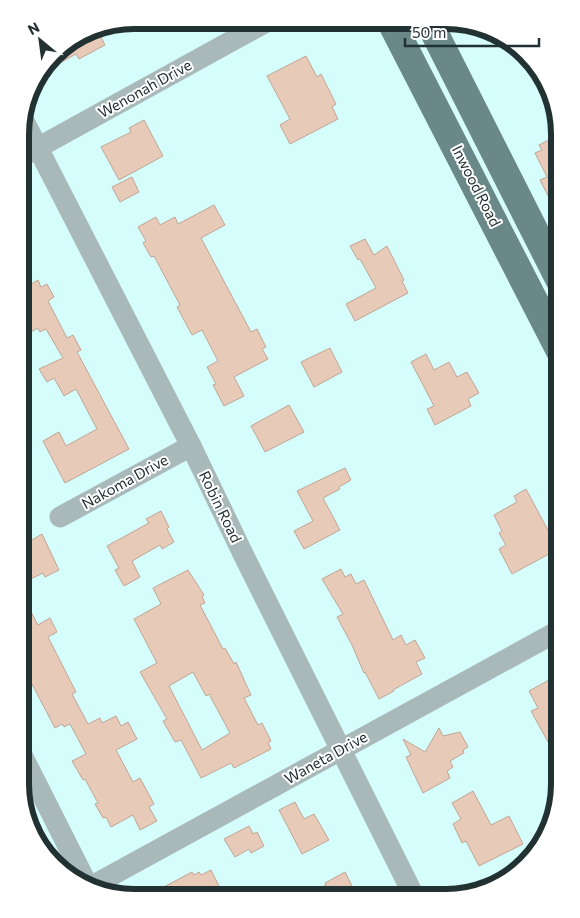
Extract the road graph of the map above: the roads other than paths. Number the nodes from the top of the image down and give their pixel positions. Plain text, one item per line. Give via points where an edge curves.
1 (253, 29) edge
2 (395, 29) edge
3 (433, 29) edge
4 (29, 152) edge
5 (551, 258) edge
6 (551, 272) edge
7 (524, 280) junction
8 (551, 333) edge
9 (191, 446) junction
10 (60, 517) dead end
11 (551, 635) edge
12 (340, 749) junction
13 (29, 788) edge
14 (82, 875) edge
15 (98, 883) edge
16 (410, 889) edge

1 - 4 street, Wenonah Drive
2 - 7 main road, Inwood Road
3 - 5 main road
4 - 9 street, Robin Road
6 - 7 street
7 - 8 main road, Inwood Road
9 - 10 street, Nakoma Drive
9 - 12 street, Robin Road
11 - 12 street, Waneta Drive
12 - 15 street, Waneta Drive
12 - 16 street, Robin Road
13 - 14 street

